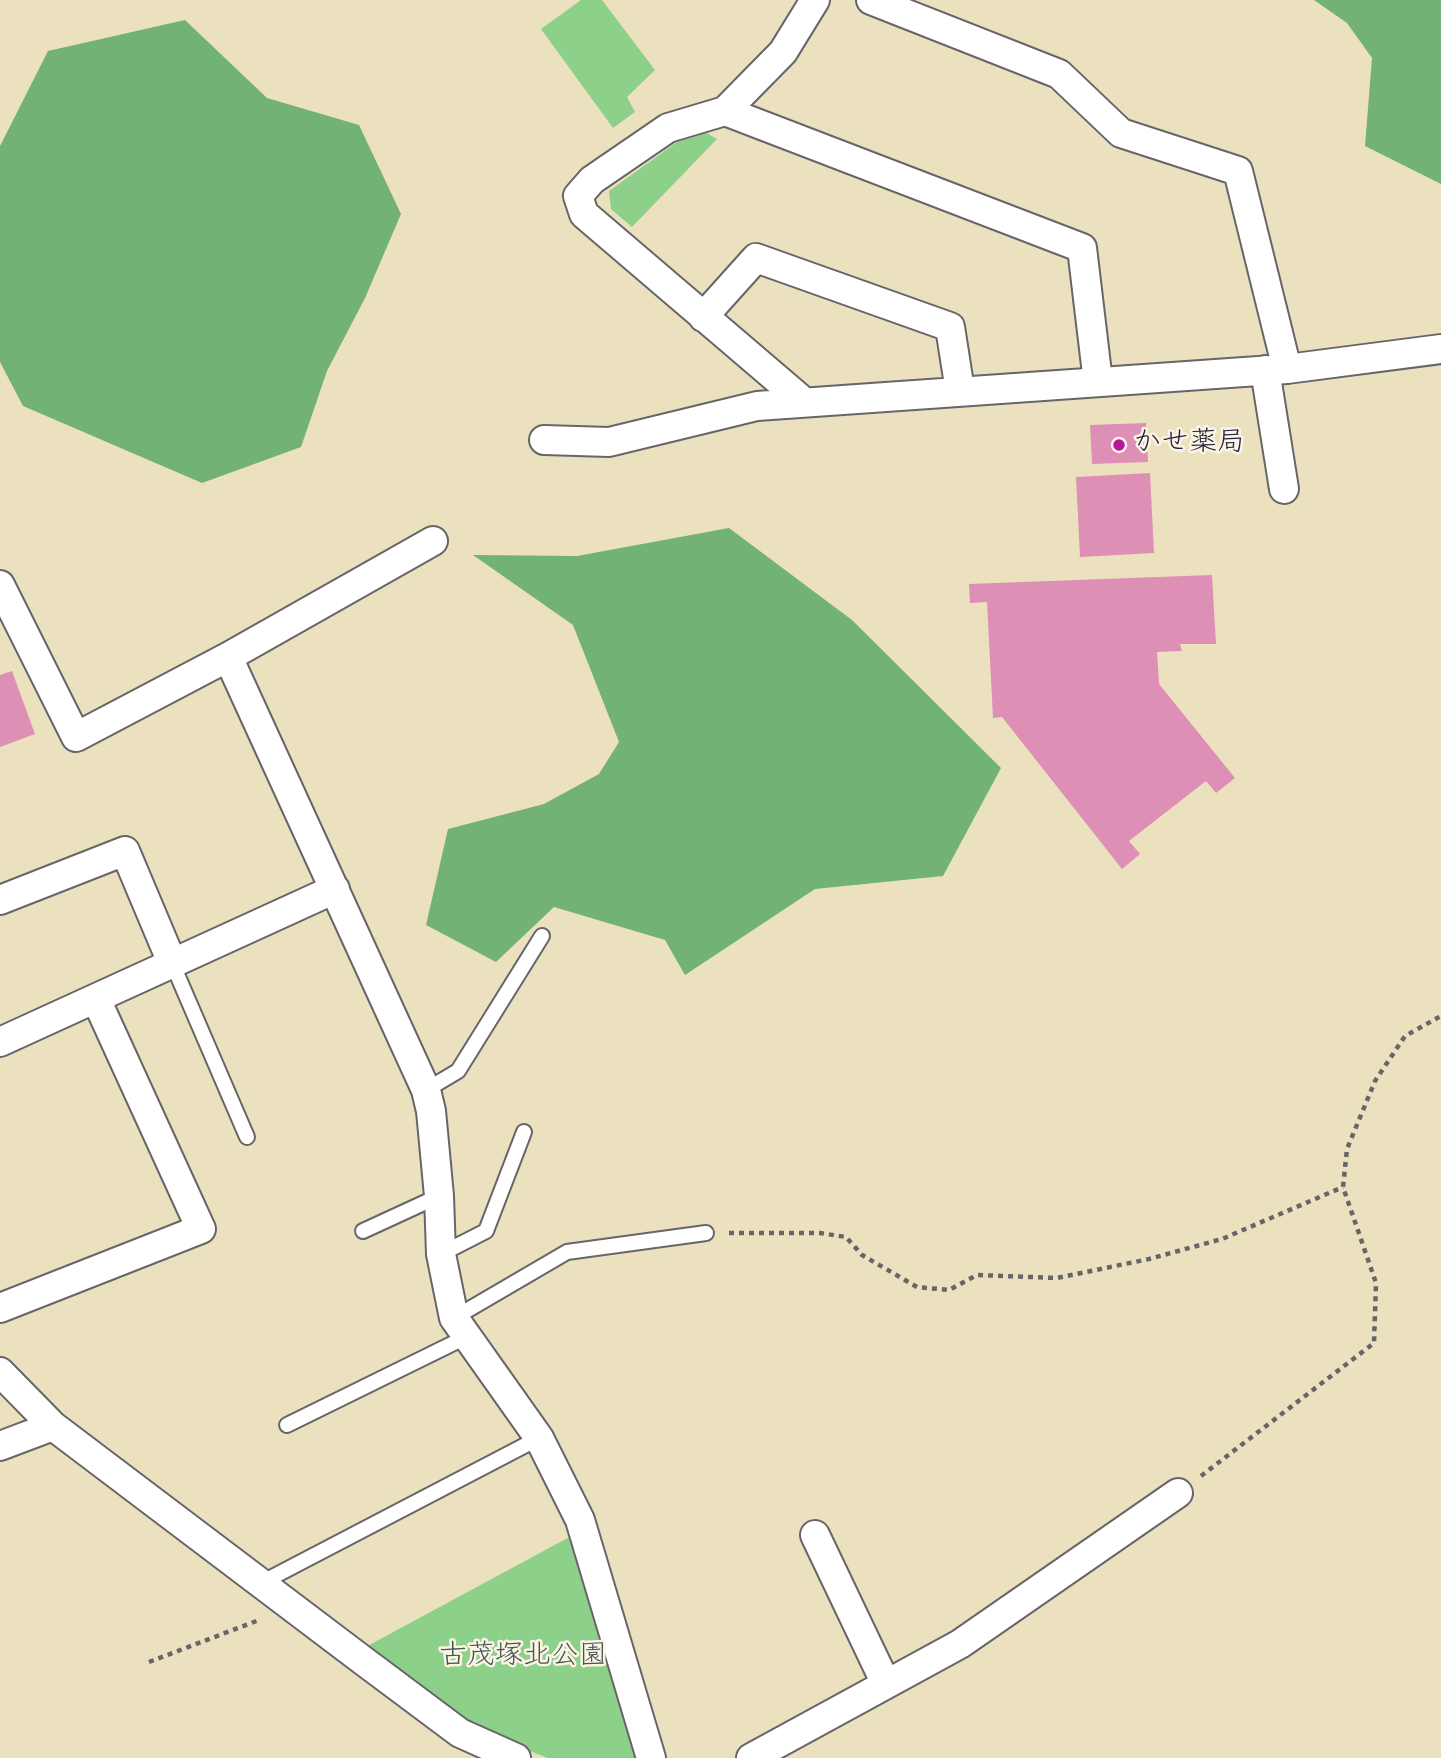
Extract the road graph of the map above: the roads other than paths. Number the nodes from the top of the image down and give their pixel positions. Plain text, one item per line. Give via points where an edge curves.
1 (815, 0) edge
2 (871, 0) edge
3 (725, 111) junction
4 (703, 317) junction
5 (1441, 349) edge
6 (1276, 369) junction
7 (1098, 382) junction
8 (960, 391) junction
9 (804, 402) junction
10 (544, 440) dead end
11 (1284, 489) dead end
12 (432, 541) dead end
13 (0, 585) edge
14 (228, 657) junction
15 (335, 889) junction
16 (0, 900) edge
17 (542, 936) dead end
18 (173, 965) junction
19 (96, 999) junction
20 (0, 1042) edge
21 (426, 1090) junction
22 (524, 1132) dead end
23 (247, 1137) dead end
24 (439, 1196) junction
25 (363, 1231) dead end
26 (706, 1233) road end
27 (440, 1254) junction
28 (0, 1308) edge
29 (461, 1327) junction
30 (0, 1372) edge
31 (287, 1424) dead end
32 (53, 1426) junction
33 (539, 1438) junction
34 (0, 1446) edge
35 (1178, 1493) road end
36 (815, 1535) dead end
37 (261, 1583) junction
38 (886, 1684) junction
39 (516, 1758) edge
40 (651, 1758) edge
41 (751, 1758) edge

1 - 3 street via 783,52
2 - 6 street via 1059,74 1121,133 1238,171
3 - 4 street via 668,128 592,180 578,196 584,214
3 - 7 street via 1082,248
4 - 8 street via 756,258 950,327
4 - 9 street
5 - 6 street
6 - 7 street
6 - 11 street
7 - 8 street
8 - 9 street
9 - 10 street via 757,406 608,442
12 - 14 street
13 - 14 street via 76,737
14 - 15 street
15 - 18 street
15 - 21 street
16 - 18 street via 125,851
17 - 21 lane via 458,1071
18 - 19 street
18 - 23 lane
19 - 20 street
19 - 28 street via 201,1229
21 - 24 street
22 - 27 lane via 486,1231
24 - 25 lane
24 - 27 street
26 - 29 lane via 568,1252
27 - 29 street
29 - 31 lane
29 - 33 street
30 - 32 street
32 - 34 street
32 - 37 street
33 - 37 lane
33 - 40 street via 580,1520
35 - 38 street via 960,1644
36 - 38 street
37 - 39 street via 460,1732
38 - 41 street

